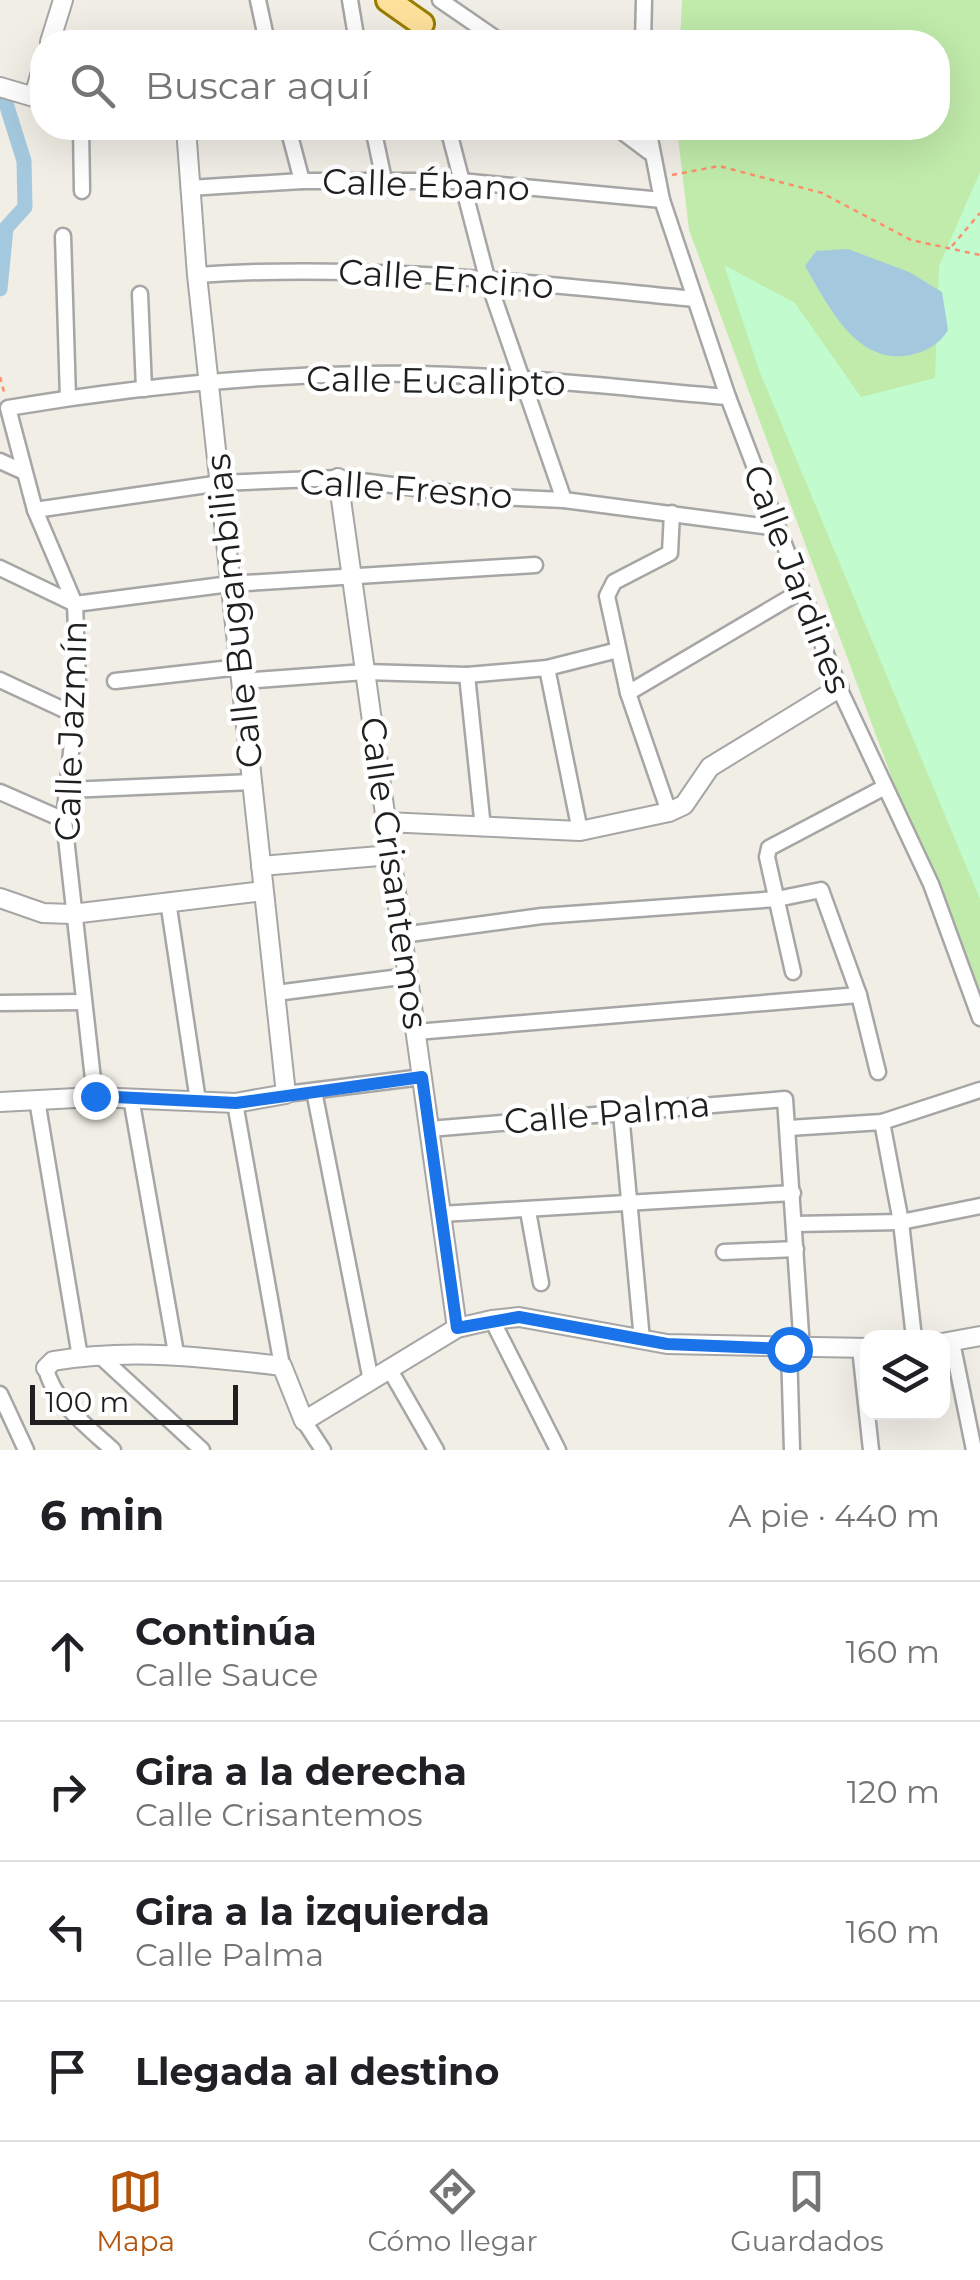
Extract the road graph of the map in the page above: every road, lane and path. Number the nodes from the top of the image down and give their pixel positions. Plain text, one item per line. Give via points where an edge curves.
1 (63, 0) edge
2 (258, 0) edge
3 (350, 0) edge
4 (388, 0) edge
5 (440, 0) edge
6 (644, 0) edge
7 (424, 22) edge
8 (54, 30) edge
9 (264, 30) edge
10 (355, 30) edge
11 (484, 30) edge
12 (643, 30) edge
13 (81, 140) edge
14 (187, 140) edge
15 (291, 140) edge
16 (376, 140) edge
17 (451, 140) edge
18 (632, 140) edge
19 (648, 140) edge
20 (649, 152) junction
21 (656, 178) junction
22 (384, 180) junction
23 (302, 181) junction
24 (460, 181) junction
25 (190, 188) junction
26 (82, 192) dead end
27 (662, 200) junction
28 (980, 213) edge
29 (63, 236) dead end
30 (952, 246) junction
31 (980, 254) edge
32 (197, 275) junction
33 (487, 278) junction
34 (140, 294) dead end
35 (695, 300) junction
36 (0, 377) edge
37 (519, 378) junction
38 (208, 381) junction
39 (144, 388) junction
40 (68, 398) junction
41 (728, 398) junction
42 (8, 408) junction
43 (0, 461) edge
44 (22, 472) junction
45 (338, 478) junction
46 (222, 483) junction
47 (564, 500) junction
48 (35, 510) junction
49 (672, 513) junction
50 (776, 528) junction
51 (535, 566) dead end
52 (0, 568) edge
53 (352, 575) junction
54 (230, 584) junction
55 (801, 591) junction
56 (75, 604) junction
57 (618, 650) junction
58 (548, 668) junction
59 (365, 672) junction
60 (241, 674) junction
61 (467, 675) junction
62 (0, 680) edge
63 (115, 681) dead end
64 (839, 688) junction
65 (628, 693) junction
66 (76, 715) junction
67 (252, 782) junction
68 (882, 788) junction
69 (68, 790) junction
70 (0, 792) edge
71 (670, 812) junction
72 (64, 820) junction
73 (386, 822) junction
74 (484, 828) junction
75 (580, 830) junction
76 (391, 854) junction
77 (261, 866) junction
78 (263, 891) junction
79 (0, 898) edge
80 (777, 899) junction
81 (168, 901) junction
82 (72, 914) junction
83 (402, 935) junction
84 (793, 972) dead end
85 (408, 976) junction
86 (276, 993) junction
87 (859, 995) junction
88 (82, 1002) junction
89 (0, 1003) edge
90 (980, 1018) edge
91 (416, 1032) junction
92 (878, 1072) dead end
93 (422, 1077) junction
94 (980, 1090) edge
95 (314, 1091) junction
96 (286, 1094) junction
97 (95, 1096) junction
98 (131, 1098) junction
99 (37, 1100) junction
100 (198, 1101) junction
101 (0, 1102) edge
102 (236, 1103) junction
103 (621, 1113) junction
104 (882, 1122) junction
105 (790, 1128) junction
106 (429, 1130) junction
107 (793, 1193) junction
108 (630, 1205) junction
109 (980, 1207) edge
110 (528, 1210) junction
111 (441, 1214) junction
112 (901, 1222) junction
113 (795, 1224) junction
114 (796, 1249) junction
115 (724, 1252) dead end
116 (541, 1282) dead end
117 (492, 1320) junction
118 (457, 1328) junction
119 (913, 1330) edge
120 (980, 1336) edge
121 (642, 1340) junction
122 (950, 1341) edge
123 (860, 1348) edge
124 (796, 1349) junction
125 (950, 1353) edge
126 (176, 1354) junction
127 (89, 1356) junction
128 (282, 1366) junction
129 (46, 1368) joint
130 (390, 1370) junction
131 (370, 1382) junction
132 (0, 1394) edge
133 (868, 1420) edge
134 (304, 1421) junction
135 (976, 1445) edge
136 (26, 1450) edge
137 (112, 1450) edge
138 (202, 1450) edge
139 (322, 1450) edge
140 (436, 1450) edge
141 (558, 1450) edge
142 (792, 1450) edge
143 (870, 1450) edge

1 - 8 street
2 - 9 street
3 - 10 street
4 - 7 main road
5 - 11 street
6 - 12 street
13 - 26 street
14 - 25 street, Calle Bugambilias
15 - 23 street
16 - 22 street
17 - 24 street
18 - 20 street
19 - 20 street, Calle Jardines
20 - 21 street, Calle Jardines
21 - 27 street, Calle Jardines
21 - 30 path via 719,166 822,193 911,240
22 - 23 street, Calle Ébano
22 - 24 street, Calle Ébano
23 - 25 street, Calle Ébano
24 - 27 street, Calle Ébano
24 - 33 street
25 - 32 street, Calle Bugambilias
27 - 35 street, Calle Jardines
28 - 30 path
29 - 40 street
30 - 31 path
32 - 33 street, Calle Encino via 286,268
32 - 38 street, Calle Bugambilias
33 - 35 street, Calle Encino
33 - 37 street
34 - 39 street
35 - 41 street, Calle Jardines
36 - 42 path
37 - 38 street, Calle Eucalipto via 365,374
37 - 41 street, Calle Eucalipto
37 - 47 street
38 - 39 street, Calle Eucalipto
38 - 46 street, Calle Bugambilias
39 - 40 street, Calle Eucalipto
40 - 42 street, Calle Eucalipto
41 - 50 street, Calle Jardines
42 - 44 street, Calle Jazmín
43 - 44 street
44 - 48 street, Calle Jazmín
45 - 46 street, Calle Fresno
45 - 47 street, Calle Fresno
45 - 53 street, Calle Crisantemos
46 - 48 street, Calle Fresno
46 - 54 street, Calle Bugambilias
47 - 49 street, Calle Fresno
48 - 56 street, Calle Jazmín
49 - 50 street, Calle Fresno
49 - 57 street via 670,553 609,588
50 - 55 street, Calle Jardines
51 - 53 street
52 - 56 street
53 - 54 street
53 - 59 street, Calle Crisantemos
54 - 56 street
54 - 60 street, Calle Bugambilias
55 - 64 street, Calle Jardines
55 - 65 street
56 - 66 street, Calle Jazmín
57 - 58 street
57 - 65 street
58 - 61 street
58 - 75 street
59 - 60 street
59 - 61 street
59 - 73 street, Calle Crisantemos
60 - 63 street
60 - 67 street, Calle Bugambilias
61 - 74 street
62 - 66 street
64 - 68 street, Calle Jardines
64 - 71 street via 710,767 684,804
65 - 71 street
66 - 69 street, Calle Jazmín
67 - 69 street
67 - 77 street, Calle Bugambilias
68 - 80 street via 769,848
68 - 90 street, Calle Jardines via 930,884
69 - 72 street, Calle Jazmín
70 - 72 street
71 - 75 street
72 - 82 street, Calle Jazmín
73 - 74 street
73 - 76 street, Calle Crisantemos
74 - 75 street
76 - 77 street
76 - 83 street, Calle Crisantemos
77 - 78 street, Calle Bugambilias
78 - 81 street
78 - 86 street, Calle Bugambilias
79 - 82 street
80 - 83 street via 542,916
80 - 84 street
80 - 87 street via 821,890
81 - 82 street
81 - 100 street
82 - 88 street, Calle Jazmín
83 - 85 street, Calle Crisantemos
85 - 86 street
85 - 91 street, Calle Crisantemos
86 - 96 street, Calle Bugambilias
87 - 91 street
87 - 92 street
88 - 89 street
88 - 97 street, Calle Jazmín
91 - 93 street, Calle Crisantemos
93 - 95 street
93 - 106 street, Calle Crisantemos
94 - 104 street
95 - 96 street
95 - 131 street
96 - 102 street
97 - 98 street
97 - 99 street
98 - 100 street
98 - 126 street
99 - 101 street
99 - 127 street
100 - 102 street
102 - 128 street
103 - 105 street, Calle Palma via 785,1098
103 - 106 street, Calle Palma
103 - 108 street
104 - 105 street
104 - 112 street
105 - 107 street
106 - 111 street, Calle Crisantemos
107 - 108 street
107 - 113 street
108 - 110 street
108 - 121 street
109 - 112 street
110 - 111 street
110 - 116 street
111 - 118 street, Calle Crisantemos
112 - 113 street
112 - 119 street
113 - 114 street
114 - 115 street
114 - 124 street
117 - 118 street
117 - 121 street via 519,1317
117 - 141 street
118 - 130 street
120 - 122 street
121 - 124 street
123 - 124 street
124 - 142 street
125 - 135 street
126 - 127 street
126 - 128 street
127 - 129 street
127 - 138 street
128 - 134 street
129 - 137 street via 79,1418
130 - 131 street
130 - 140 street
131 - 134 street
132 - 136 street
133 - 143 street
134 - 139 street

